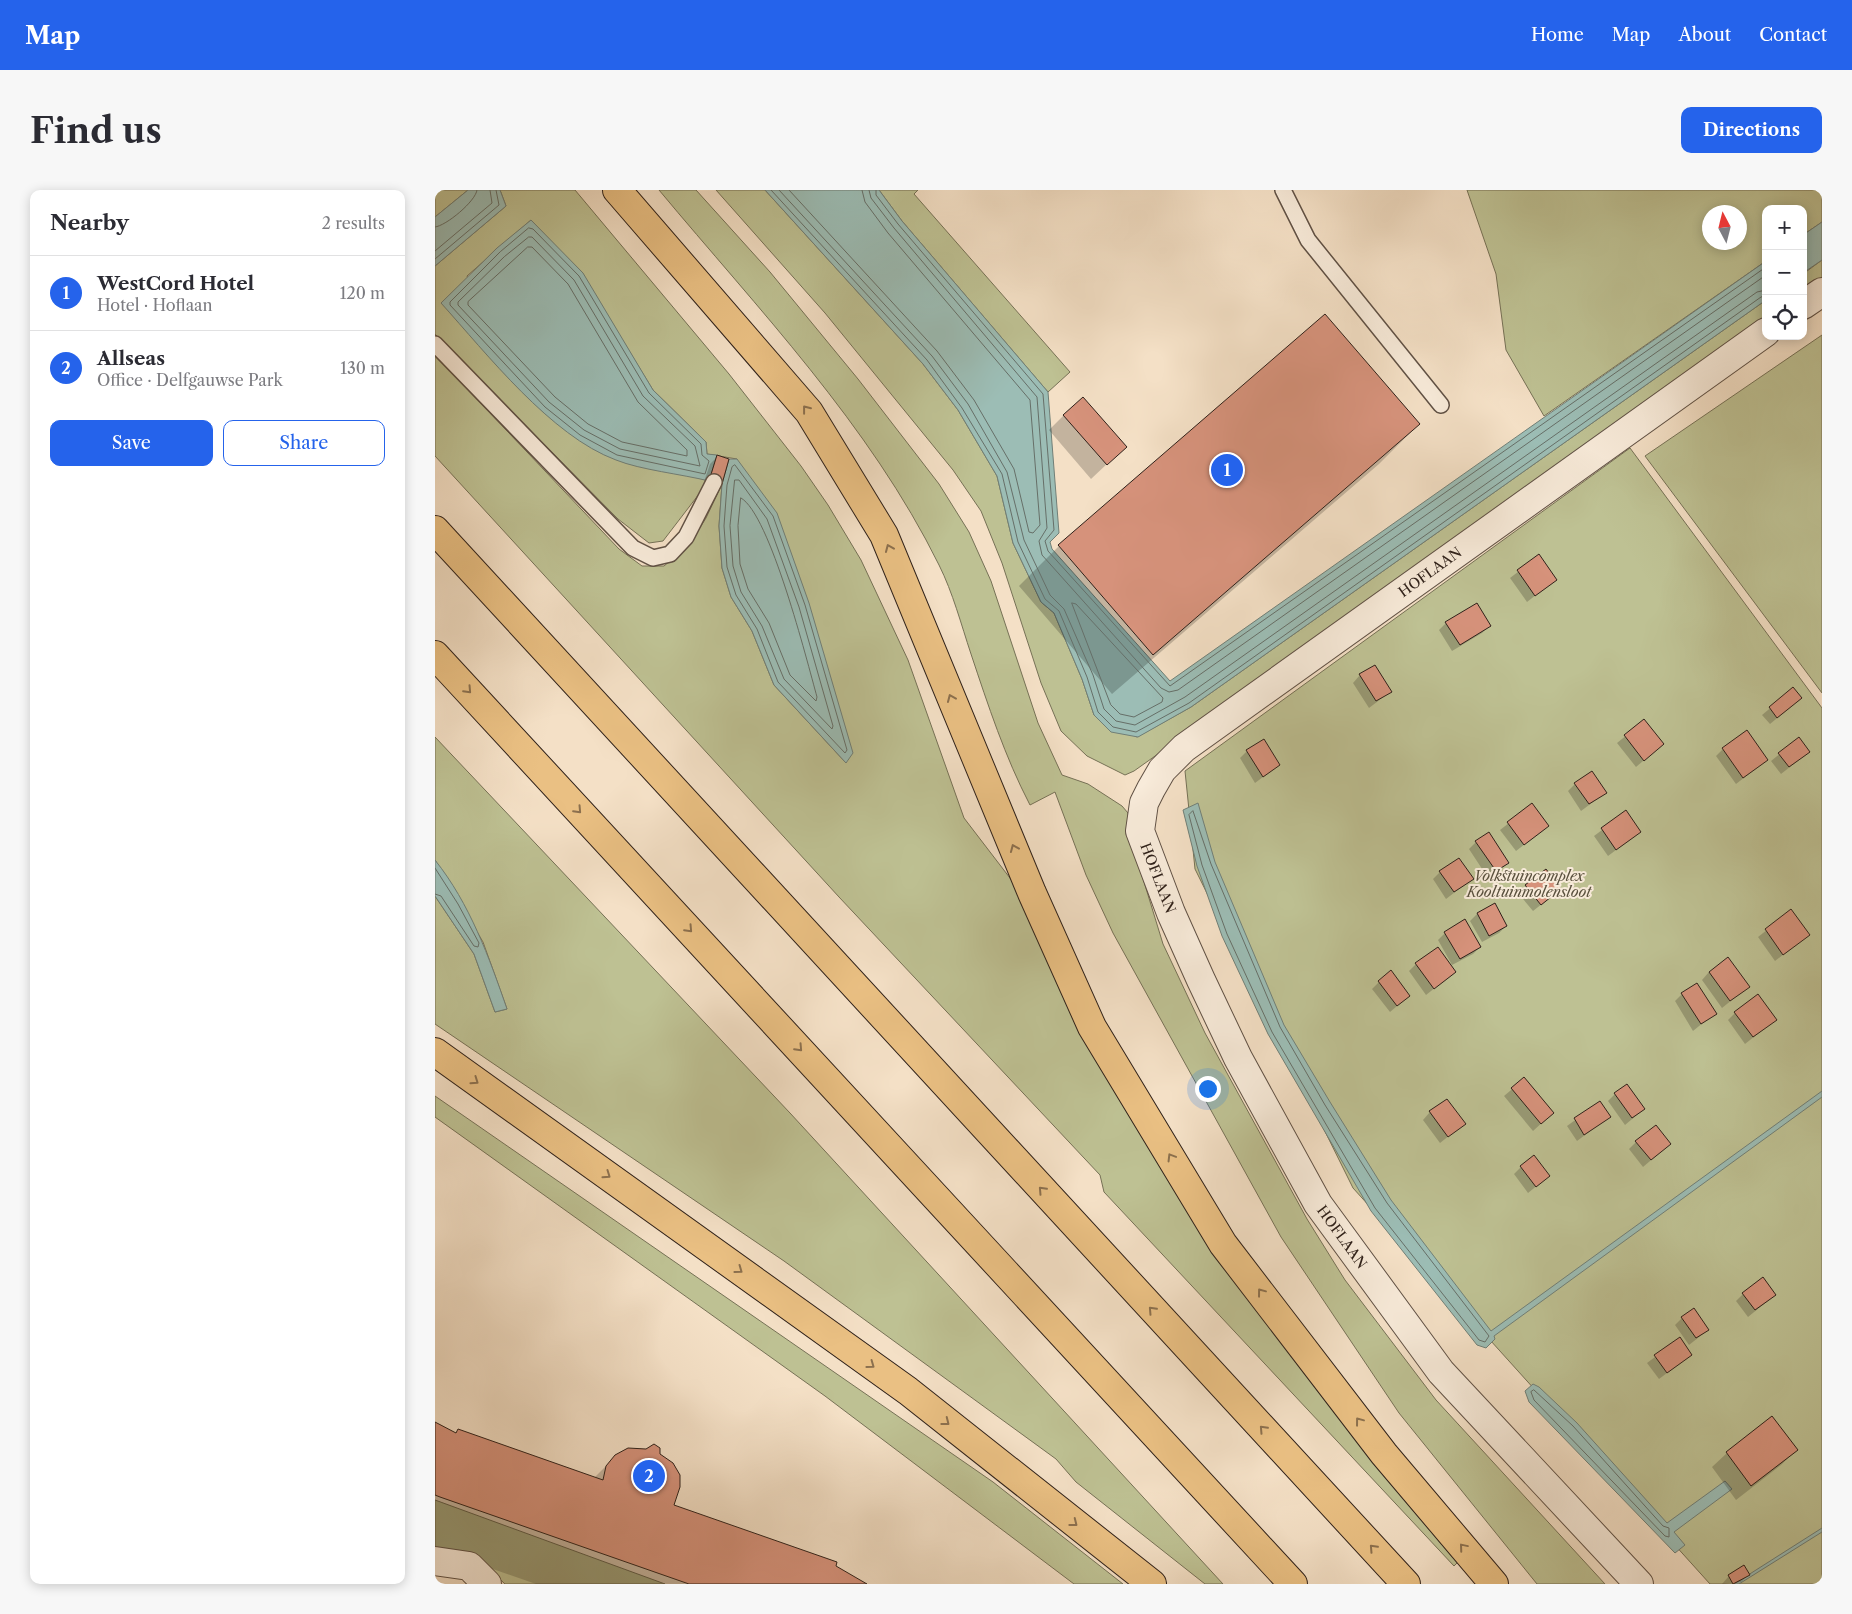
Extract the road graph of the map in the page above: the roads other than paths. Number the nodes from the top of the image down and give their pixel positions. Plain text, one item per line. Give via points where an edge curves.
1 (617, 190) edge
2 (1283, 190) edge
3 (1822, 292) edge
4 (1807, 303) edge
5 (1762, 335) edge
6 (435, 344) edge
7 (1441, 405) dead end
8 (714, 482) dead end
9 (435, 530) edge
10 (435, 654) edge
11 (435, 1052) edge
12 (435, 1561) edge
13 (487, 1584) edge
14 (1152, 1584) edge
15 (1293, 1584) edge
16 (1406, 1584) edge
17 (1494, 1584) edge
18 (1639, 1584) edge

17 -> 1 highway via 1384,1454 1223,1244 1092,1027 1032,894 884,535 809,412
2 - 7 lane via 1309,240
3 - 4 street
5 - 18 street, HOFLAAN via 1184,748 1162,770 1151,789 1144,803 1140,831 1201,980 1318,1204 1441,1372
6 - 8 lane via 633,548 653,558 670,554 687,537
16 -> 9 highway
10 -> 15 highway
11 -> 14 highway via 908,1392
12 - 13 street via 469,1566

